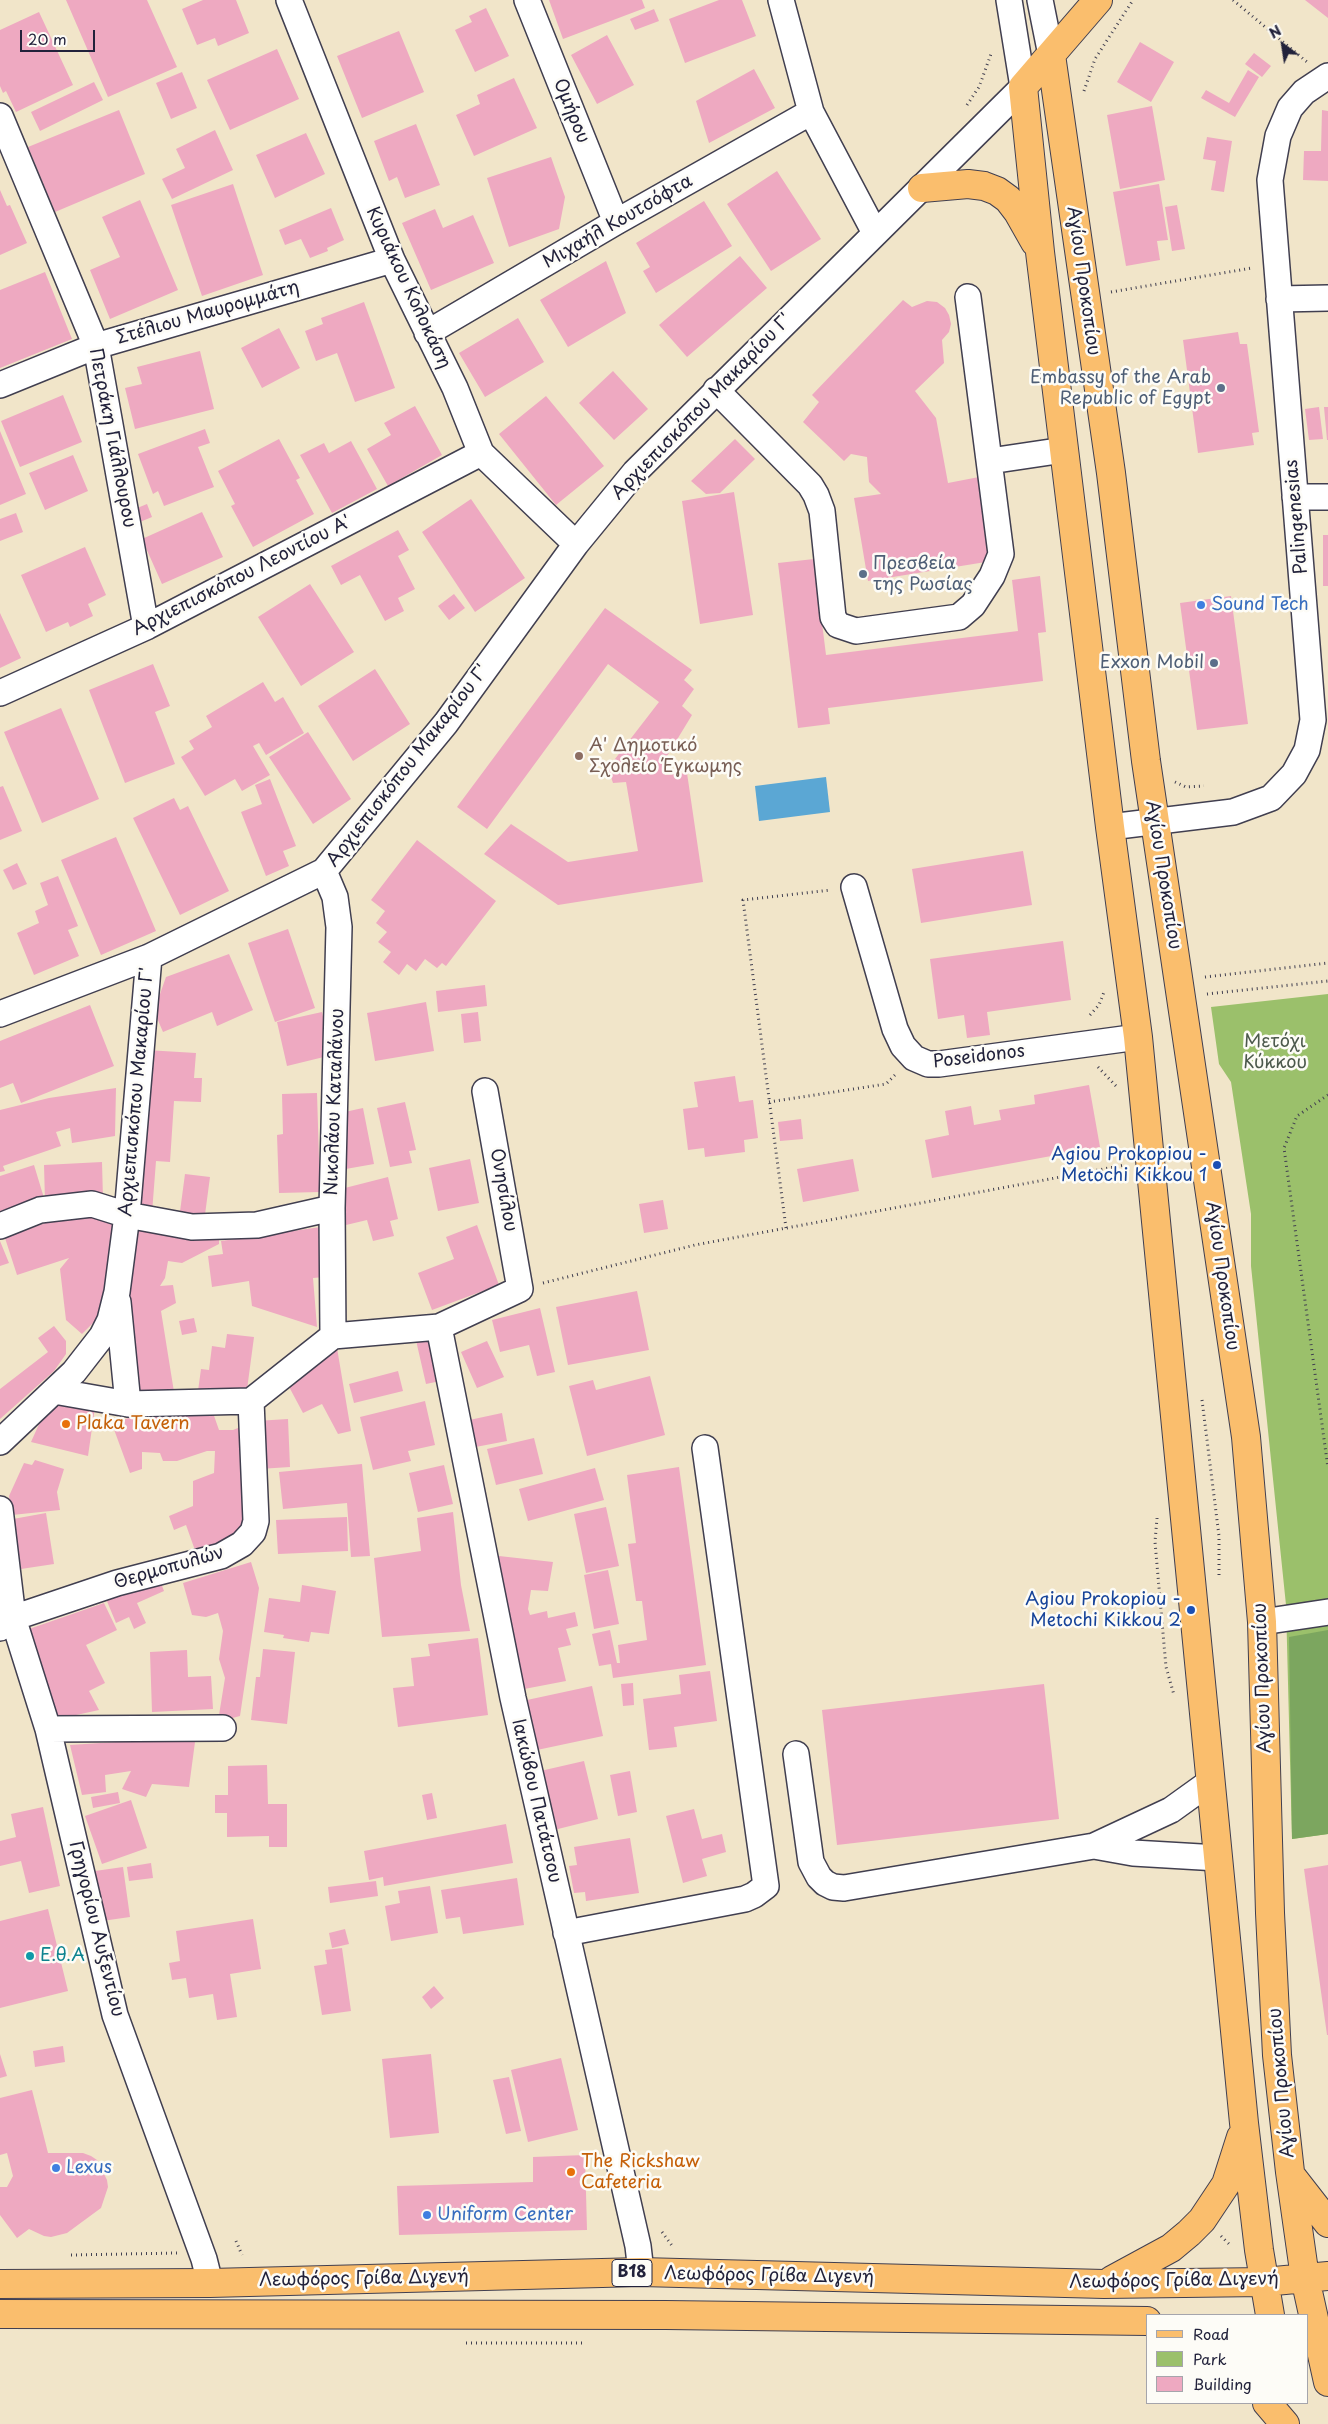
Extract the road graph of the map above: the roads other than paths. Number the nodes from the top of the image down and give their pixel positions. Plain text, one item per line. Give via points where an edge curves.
1 (289, 0) edge
2 (526, 0) edge
3 (782, 0) edge
4 (1009, 0) edge
5 (1040, 0) edge
6 (1098, 0) edge
7 (1051, 54) junction
8 (1326, 76) edge
9 (1023, 87) junction
10 (811, 112) junction
11 (0, 116) edge
12 (922, 188) junction
13 (616, 222) junction
14 (875, 233) junction
15 (1040, 252) junction
16 (392, 260) junction
17 (968, 297) dead end
18 (1328, 298) edge
19 (1280, 299) junction
20 (427, 333) junction
21 (96, 346) junction
22 (0, 385) edge
23 (716, 390) junction
24 (1064, 450) junction
25 (481, 453) junction
26 (990, 461) junction
27 (1296, 497) junction
28 (1328, 497) edge
29 (576, 544) junction
30 (146, 627) junction
31 (0, 693) edge
32 (1154, 822) junction
33 (1110, 827) junction
34 (324, 871) junction
35 (854, 887) road end
36 (149, 957) junction
37 (0, 1014) edge
38 (1138, 1036) junction
39 (485, 1090) dead end
40 (332, 1208) junction
41 (127, 1215) junction
42 (0, 1226) edge
43 (117, 1292) junction
44 (439, 1327) junction
45 (333, 1336) junction
46 (54, 1391) junction
47 (251, 1401) junction
48 (128, 1404) junction
49 (0, 1442) edge
50 (705, 1448) dead end
51 (0, 1509) edge
52 (1328, 1612) edge
53 (1262, 1622) junction
54 (6, 1623) edge
55 (223, 1728) dead end
56 (48, 1729) junction
57 (796, 1754) dead end
58 (1210, 1782) junction
59 (1094, 1846) junction
60 (1218, 1858) junction
61 (566, 1933) junction
62 (1244, 2123) junction
63 (1290, 2172) junction
64 (1328, 2223) edge
65 (641, 2272) junction
66 (1316, 2277) edge
67 (1264, 2282) junction
68 (210, 2283) junction
69 (0, 2284) edge
70 (1104, 2284) junction
71 (1320, 2307) edge
72 (0, 2314) edge
73 (1267, 2314) edge
74 (1111, 2320) junction
75 (1146, 2321) edge
76 (1146, 2328) edge
77 (1317, 2333) edge
78 (1328, 2382) edge
79 (1268, 2404) edge
80 (1291, 2404) edge
81 (1285, 2424) edge
82 (1297, 2424) edge

1 - 16 street, Κυριάκου Κολοκάση
2 - 13 street, Ομήρου
3 - 10 street
4 - 9 street
5 - 7 street
6 - 7 main road
7 - 9 main road
7 - 32 main road, Αγίου Προκοπίου via 1111,474
8 - 19 street, Palingenesias via 1304,92 1290,108 1278,136 1270,180
9 - 12 street
9 - 15 main road
10 - 13 street, Μιχαήλ Κουτσόφτα
10 - 14 street
11 - 21 street, Πετράκη Γιάλλουρου
12 - 14 street, Αρχιεπισκόπου Μακαρίου Γ'
12 - 15 main road via 968,184 997,191 1018,212
13 - 20 street, Μιχαήλ Κουτσόφτα
14 - 23 street, Αρχιεπισκόπου Μακαρίου Γ'
15 - 24 main road
16 - 20 street, Κυριάκου Κολοκάση
16 - 21 street, Στέλιου Μαυρομμάτη
17 - 26 street
18 - 19 street
19 - 27 street, Palingenesias
20 - 25 street, Κυριάκου Κολοκάση via 455,388
21 - 22 street, Στέλιου Μαυρομμάτη
21 - 30 street, Πετράκη Γιάλλουρου
23 - 26 street via 810,485 816,495 822,510 833,617 847,630 948,620 966,613 973,605 992,576 1001,554
23 - 29 street, Αρχιεπισκόπου Μακαρίου Γ' via 634,472
24 - 26 street
24 - 33 main road
25 - 29 street, Κυριάκου Κολοκάση
25 - 30 street, Αρχιεπισκόπου Λεοντίου Α'
27 - 28 street
27 - 32 street, Palingenesias via 1313,720 1307,750 1294,774 1271,798 1233,812
29 - 34 street, Αρχιεπισκόπου Μακαρίου Γ' via 446,723
30 - 31 street, Αρχιεπισκόπου Λεοντίου Α'
32 - 33 street, Palingenesias
32 - 53 main road, Αγίου Προκοπίου via 1246,1437
33 - 38 main road
34 - 36 street, Αρχιεπισκόπου Μακαρίου Γ'
34 - 40 street, Νικολάου Καταλάνου via 335,897 339,927
35 - 38 street, Poseidonos via 894,1029 914,1058 928,1064 939,1064
36 - 37 street
36 - 41 street, Αρχιεπισκόπου Μακαρίου Γ'
38 - 58 main road
39 - 44 street, Ονησίλου via 520,1289
40 - 41 street via 257,1225 192,1227
40 - 45 street, Νικολάου Καταλάνου
41 - 42 street via 92,1204 40,1210
41 - 43 street, Αρχιεπισκόπου Μακαρίου Γ'
43 - 46 street, Αρχιεπισκόπου Μακαρίου Γ' via 102,1336 74,1372
43 - 48 street
44 - 45 street
44 - 61 street, Ιακώβου Πατάτσου via 513,1698
45 - 47 street
46 - 48 street
46 - 49 street, Αρχιεπισκόπου Μακαρίου Γ'
47 - 48 street
47 - 54 street, Θερμοπυλών via 256,1521 253,1532 242,1544 221,1556 117,1583
50 - 61 street via 766,1886 754,1896 744,1899
51 - 54 street, Γρηγορίου Αυξεντίου
52 - 53 street
53 - 63 main road, Αγίου Προκοπίου via 1277,2055
54 - 56 street, Γρηγορίου Αυξεντίου
55 - 56 street
56 - 68 street, Γρηγορίου Αυξεντίου via 115,2015
57 - 59 street via 811,1862 819,1877 833,1887 844,1888
58 - 59 street via 1171,1810
58 - 60 main road
59 - 60 street via 1133,1853
60 - 62 main road
61 - 65 street, Ιακώβου Πατάτσου via 638,2246
62 - 67 main road
62 - 70 main road via 1226,2184 1202,2220 1171,2248
63 - 64 main road
63 - 66 main road, Αγίου Προκοπίου
65 - 68 main road, Λεωφόρος Γρίβα Διγενή / B18
65 - 70 main road, Λεωφόρος Γρίβα Διγενή / B18
66 - 67 main road, Λεωφόρος Γρίβα Διγενή / B18
66 - 71 main road, Αγίου Προκοπίου
67 - 70 main road, Λεωφόρος Γρίβα Διγενή / B18
67 - 73 main road
68 - 69 main road, Λεωφόρος Γρίβα Διγενή / B18
71 - 73 main road, Λεωφόρος Γρίβα Διγενή
71 - 77 main road, Αγίου Προκοπίου
72 - 74 main road, Λεωφόρος Γρίβα Διγενή via 666,2314
74 - 75 main road, Λεωφόρος Γρίβα Διγενή
74 - 76 main road
77 - 78 main road, Αγίου Προκοπίου
79 - 81 main road
80 - 82 main road

